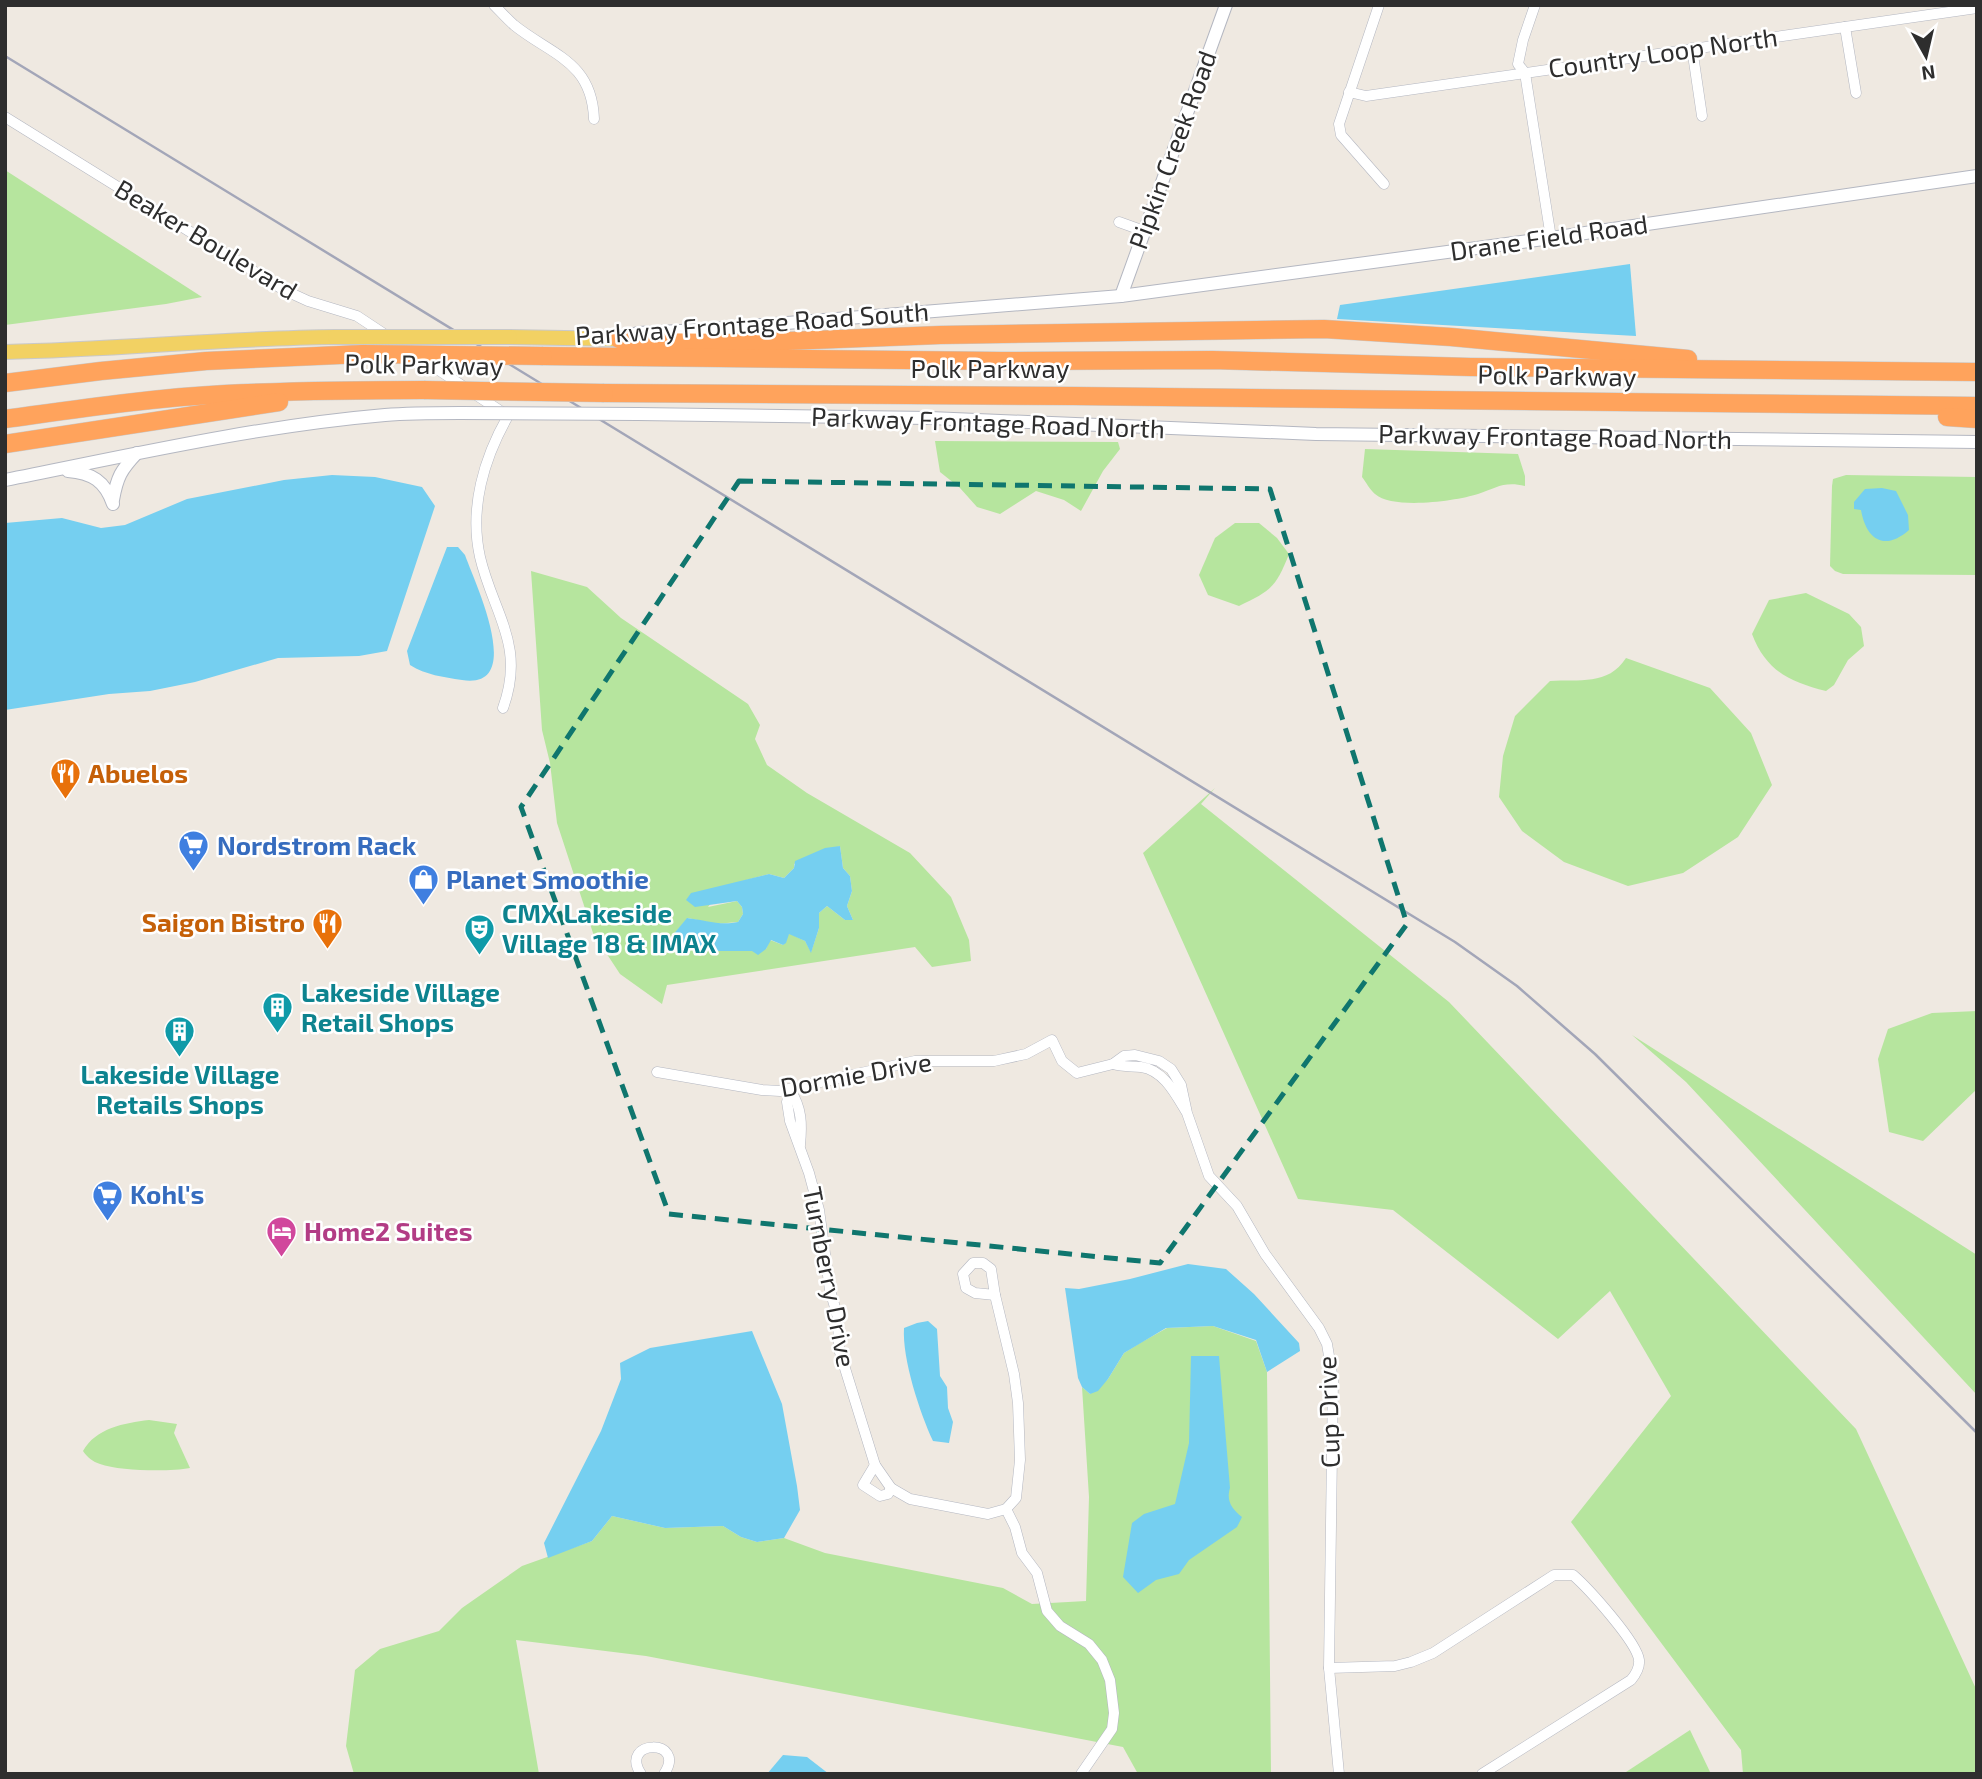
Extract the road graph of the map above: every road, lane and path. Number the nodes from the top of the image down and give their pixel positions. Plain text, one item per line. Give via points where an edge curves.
1 (494, 5) edge
2 (1226, 5) edge
3 (1379, 5) edge
4 (1535, 5) edge
5 (1977, 8) edge
6 (1845, 27) junction
7 (1692, 48) junction
8 (1525, 73) junction
9 (1349, 92) junction
10 (1856, 93) dead end
11 (1702, 116) dead end
12 (5, 117) edge
13 (594, 119) dead end
14 (1977, 176) edge
15 (1384, 184) dead end
16 (1118, 222) dead end
17 (1144, 231) junction
18 (1551, 238) junction
19 (1121, 296) junction
20 (619, 339) junction
21 (5, 352) edge
22 (1810, 370) junction
23 (1977, 372) edge
24 (5, 383) edge
25 (366, 390) junction
26 (1818, 405) junction
27 (1977, 407) edge
28 (5, 419) edge
29 (1977, 419) edge
30 (1977, 442) edge
31 (5, 444) edge
32 (136, 453) junction
33 (54, 470) junction
34 (5, 480) edge
35 (503, 708) dead end
36 (1155, 1059) junction
37 (1113, 1065) junction
38 (1151, 1071) junction
39 (657, 1072) dead end
40 (790, 1090) junction
41 (1187, 1113) junction
42 (995, 1295) dead end
43 (875, 1465) junction
44 (891, 1488) junction
45 (1006, 1509) junction
46 (1329, 1668) junction
47 (641, 1774) edge
48 (664, 1774) edge
49 (1081, 1774) edge
50 (1339, 1774) edge
51 (1482, 1774) edge

1 - 13 street via 514,25 573,65 594,102
2 - 17 main road, Pipkin Creek Road
3 - 9 street
4 - 8 street via 1519,54 1518,64
5 - 6 street, Country Loop North
6 - 7 street, Country Loop North
6 - 10 street
7 - 8 street, Country Loop North
7 - 11 street
8 - 9 street, Country Loop North via 1366,96
8 - 18 street
9 - 15 street via 1339,120 1341,135
12 - 35 street, Beaker Boulevard via 284,290 357,316 508,416 485,464 477,516 481,560 508,640 511,682
14 - 18 main road, Drane Field Road
16 - 17 street
17 - 19 main road, Pipkin Creek Road
18 - 19 main road, Drane Field Road
19 - 20 main road, Parkway Frontage Road South via 638,333
20 - 21 main road, Parkway Frontage Road South, bridge via 335,337
20 - 22 highway via 739,343 1324,329
22 - 23 highway, Polk Parkway
22 - 24 highway, Polk Parkway, bridge via 363,354 180,363
25 - 26 highway, Polk Parkway, bridge
25 - 28 highway, Polk Parkway via 168,398
25 - 31 highway
26 - 27 highway, Polk Parkway
26 - 29 highway
30 - 32 main road, Parkway Frontage Road North, bridge via 1316,434 930,418 460,413 317,422
32 - 33 main road, Parkway Frontage Road North
32 - 33 main road via 121,470 113,504 99,480
33 - 34 main road, Parkway Frontage Road North
36 - 37 street via 1124,1056
36 - 38 street
36 - 41 street via 1171,1069 1181,1085
37 - 38 street
37 - 40 street, Dormie Drive via 1077,1073 1062,1060 1052,1040 1026,1054 994,1062 915,1061
38 - 41 street via 1171,1087
39 - 40 street, Dormie Drive via 762,1090
40 - 43 street, Turnberry Drive via 790,1121 819,1210 839,1349
41 - 46 street, Cup Drive via 1209,1176 1237,1206 1327,1344 1333,1380
42 - 45 street via 1014,1374 1020,1429 1019,1490
43 - 44 street, Turnberry Drive
43 - 44 street via 863,1485 880,1496
44 - 45 street, Turnberry Drive via 920,1503 988,1514
45 - 49 street via 1022,1553 1037,1573 1047,1611 1060,1626 1089,1644 1110,1680 1112,1728
46 - 50 street, Cup Drive
46 - 51 street via 1411,1662 1433,1653 1555,1575 1573,1575 1636,1650 1638,1671 1631,1680
47 - 48 street via 636,1765 639,1754 652,1746 662,1749 668,1758

